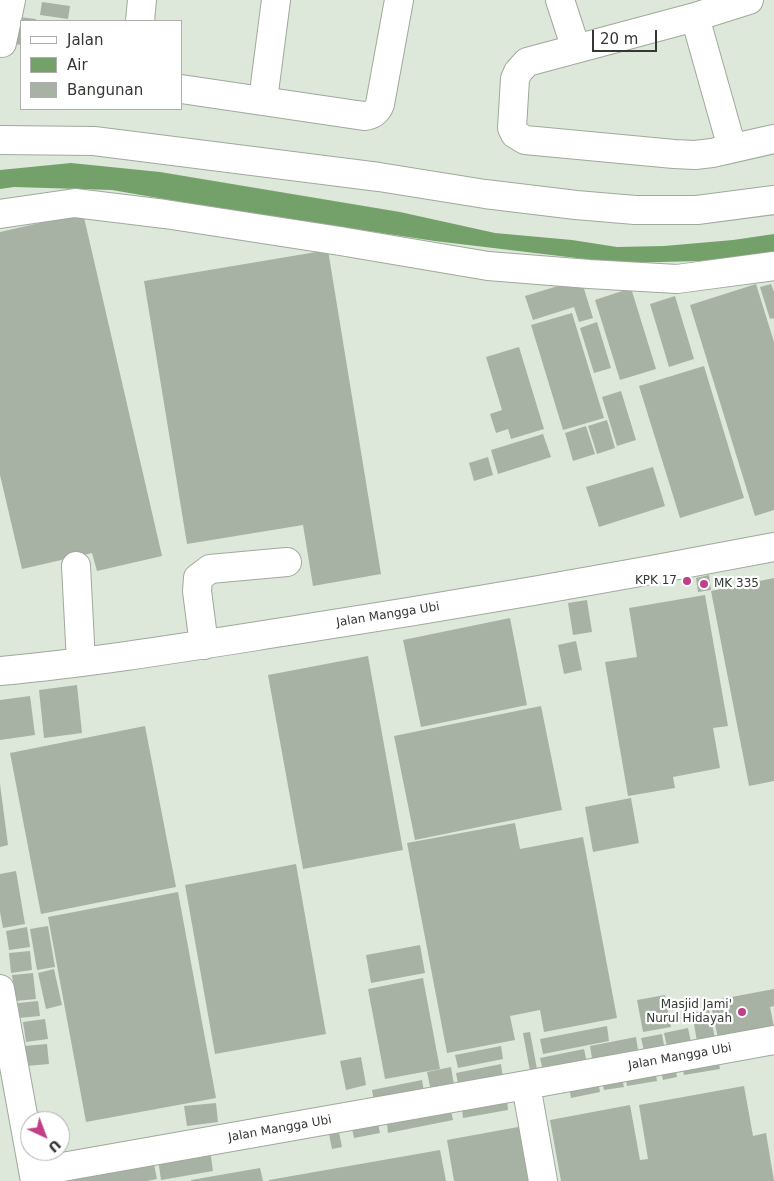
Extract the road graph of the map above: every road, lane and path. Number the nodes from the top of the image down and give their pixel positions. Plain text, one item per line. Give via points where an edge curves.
1 (4, 0) edge
2 (10, 0) edge
3 (142, 0) edge
4 (276, 0) edge
5 (399, 0) edge
6 (560, 0) edge
7 (750, 0) edge
8 (0, 3) edge
9 (695, 17) junction
10 (140, 20) edge
11 (2, 44) dead end
12 (576, 49) junction
13 (182, 89) edge
14 (262, 100) junction
15 (774, 139) edge
16 (0, 140) edge
17 (732, 148) junction
18 (774, 200) edge
19 (0, 214) edge
20 (774, 266) edge
21 (774, 547) edge
22 (287, 562) dead end
23 (76, 566) dead end
24 (204, 644) junction
25 (81, 662) junction
26 (0, 671) edge
27 (0, 989) edge
28 (774, 1040) edge
29 (526, 1085) junction
30 (34, 1176) edge
31 (543, 1181) edge

1 - 8 street
2 - 11 street
3 - 10 street
4 - 14 street
5 - 14 street via 380,104 375,112 364,116
6 - 12 street
7 - 9 street
9 - 12 street
9 - 17 street
12 - 17 street via 527,62 518,72 511,122 520,138 674,154 703,154
13 - 14 street
15 - 17 street
16 - 18 street via 94,140 485,194 625,209 697,210
19 - 20 street via 75,203 214,221 488,266 580,273 677,279
21 - 24 street, Jalan Mangga Ubi via 594,581
22 - 24 street via 210,568 198,578 196,591
23 - 25 street
24 - 25 street, Jalan Mangga Ubi
25 - 26 street, Jalan Mangga Ubi
27 - 30 street, Jalan Mangga Ubi
28 - 29 street, Jalan Mangga Ubi
29 - 30 street, Jalan Mangga Ubi
29 - 31 street

